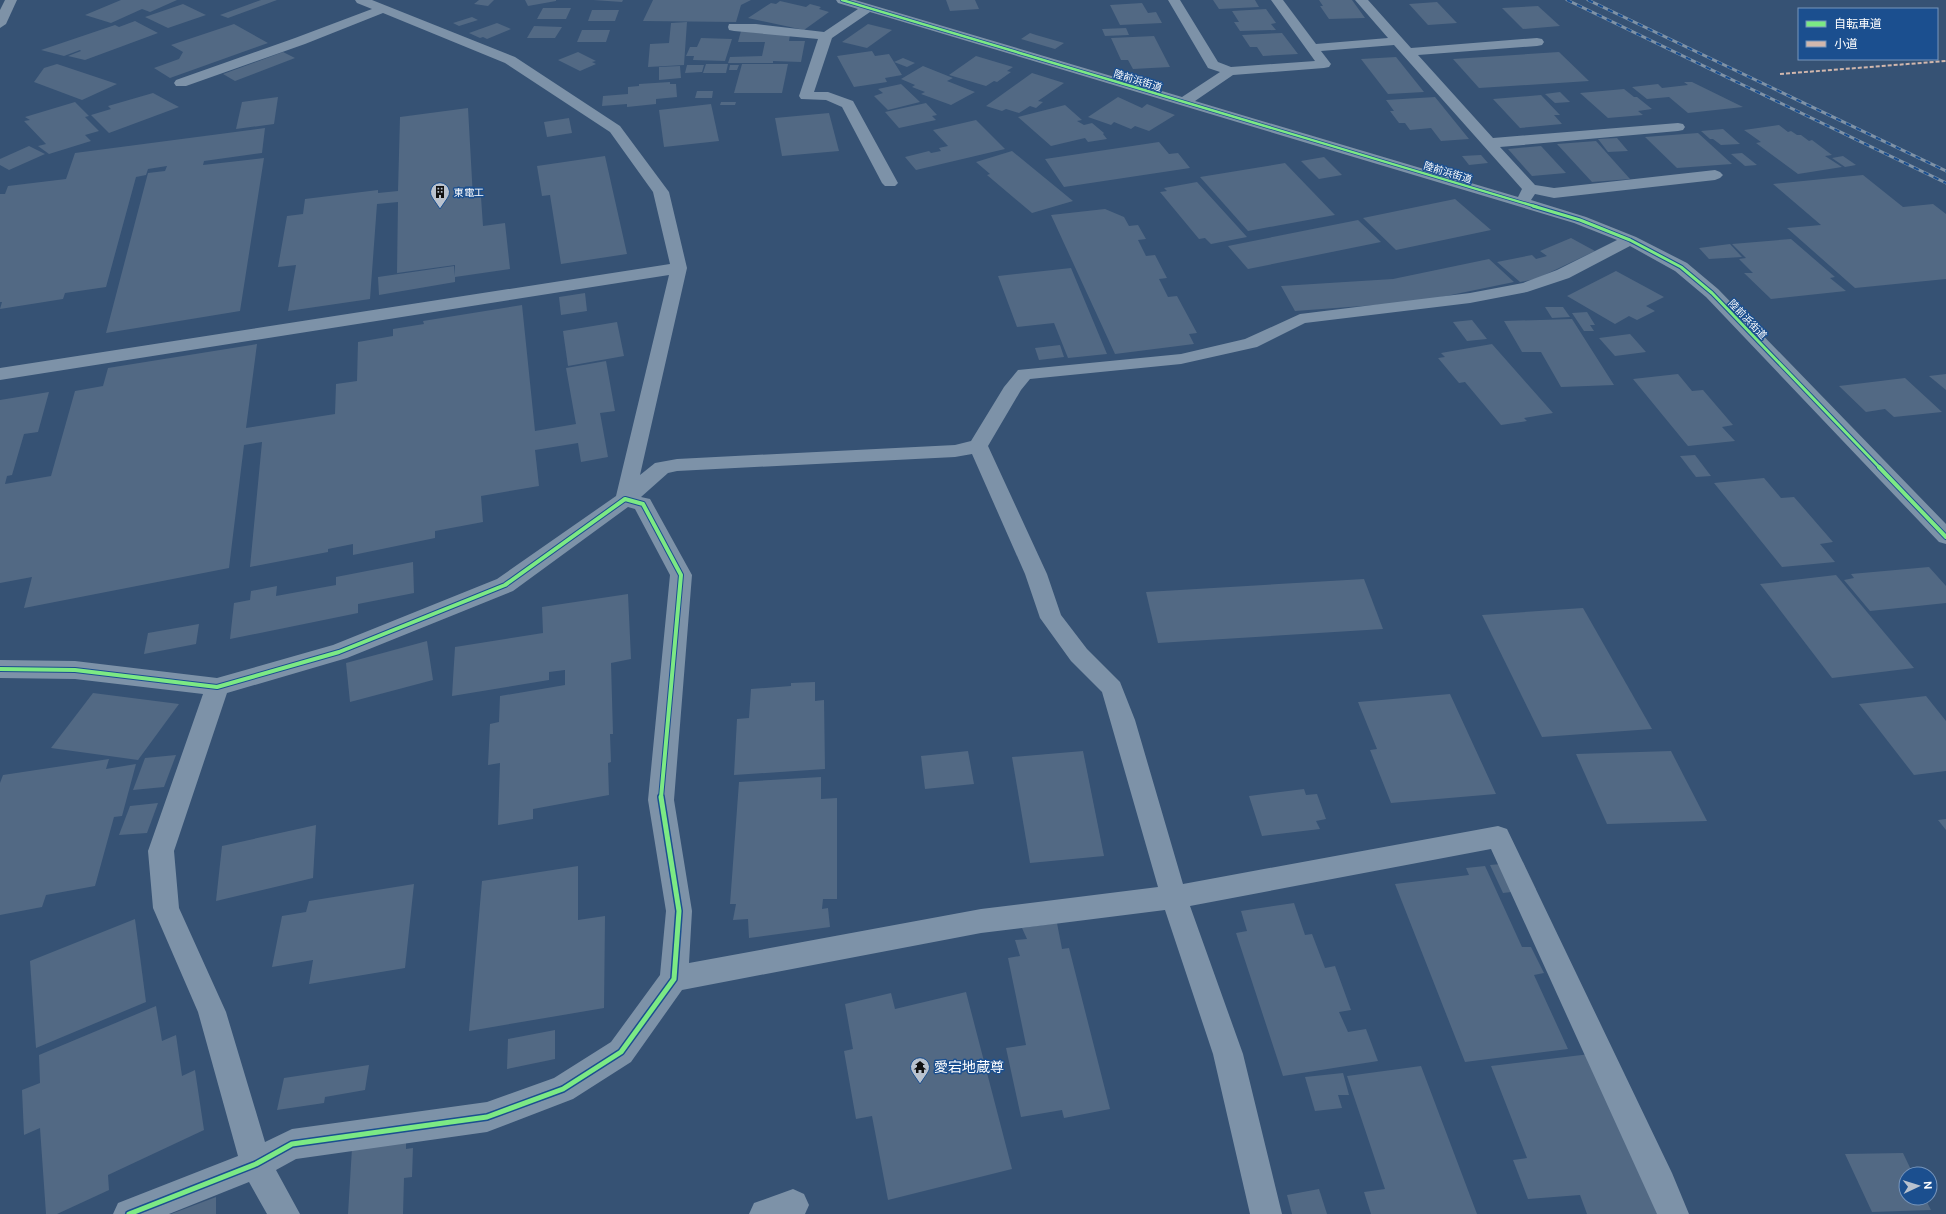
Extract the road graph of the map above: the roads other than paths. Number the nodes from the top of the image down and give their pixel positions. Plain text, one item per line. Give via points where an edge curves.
1 (11, 0) edge
2 (361, 0) edge
3 (842, 0) edge
4 (1174, 0) edge
5 (1277, 0) edge
6 (1361, 0) edge
7 (868, 8) junction
8 (383, 9) junction
9 (0, 24) edge
10 (734, 27) dead end
11 (826, 36) junction
12 (1398, 41) junction
13 (1537, 42) dead end
14 (1312, 48) junction
15 (1408, 52) junction
16 (1230, 71) junction
17 (181, 83) dead end
18 (1184, 102) junction
19 (1678, 127) dead end
20 (1490, 143) junction
21 (1715, 175) dead end
22 (890, 184) dead end
23 (1530, 189) junction
24 (1522, 203) junction
25 (1630, 240) junction
26 (679, 268) junction
27 (0, 374) edge
28 (978, 446) junction
29 (625, 499) junction
30 (1946, 537) edge
31 (0, 669) edge
32 (218, 687) junction
33 (1174, 897) junction
34 (674, 979) junction
35 (256, 1164) junction
36 (129, 1214) edge
37 (284, 1214) edge
38 (1266, 1214) edge
39 (1673, 1214) edge

1 - 9 highway
2 - 8 street
3 - 7 street, 陸前浜街道
4 - 16 street via 1213,65
5 - 14 street
6 - 12 street
7 - 11 street
7 - 18 street, 陸前浜街道
8 - 17 street
8 - 26 street via 510,60 615,129 661,192
10 - 11 street
11 - 22 street via 806,96 828,96 848,104
12 - 14 street
12 - 15 street
13 - 15 street
14 - 16 street via 1324,64
15 - 20 street
16 - 18 street
18 - 24 street, 陸前浜街道
19 - 20 street
20 - 23 street
21 - 23 street via 1554,193
23 - 24 street
24 - 25 street, 陸前浜街道 via 1580,220
25 - 28 street via 1563,274 1527,287 1470,298 1300,319 1251,343 1182,359 1024,374 1013,387
25 - 30 street, 陸前浜街道 via 1681,267 1712,293
26 - 27 street
26 - 29 street
28 - 29 street via 955,452 677,465 662,468
28 - 33 street via 1036,574 1051,618 1078,655 1112,688
29 - 32 street via 505,585 339,652
29 - 34 street via 643,504 681,575 661,800 679,911
31 - 32 street via 75,670
32 - 35 street via 161,851 166,908 212,1012
33 - 34 street via 981,921
33 - 38 street via 1228,1054
33 - 39 street via 1498,837
34 - 35 street via 621,1052 563,1089 487,1117 292,1144
35 - 36 street
35 - 37 street

